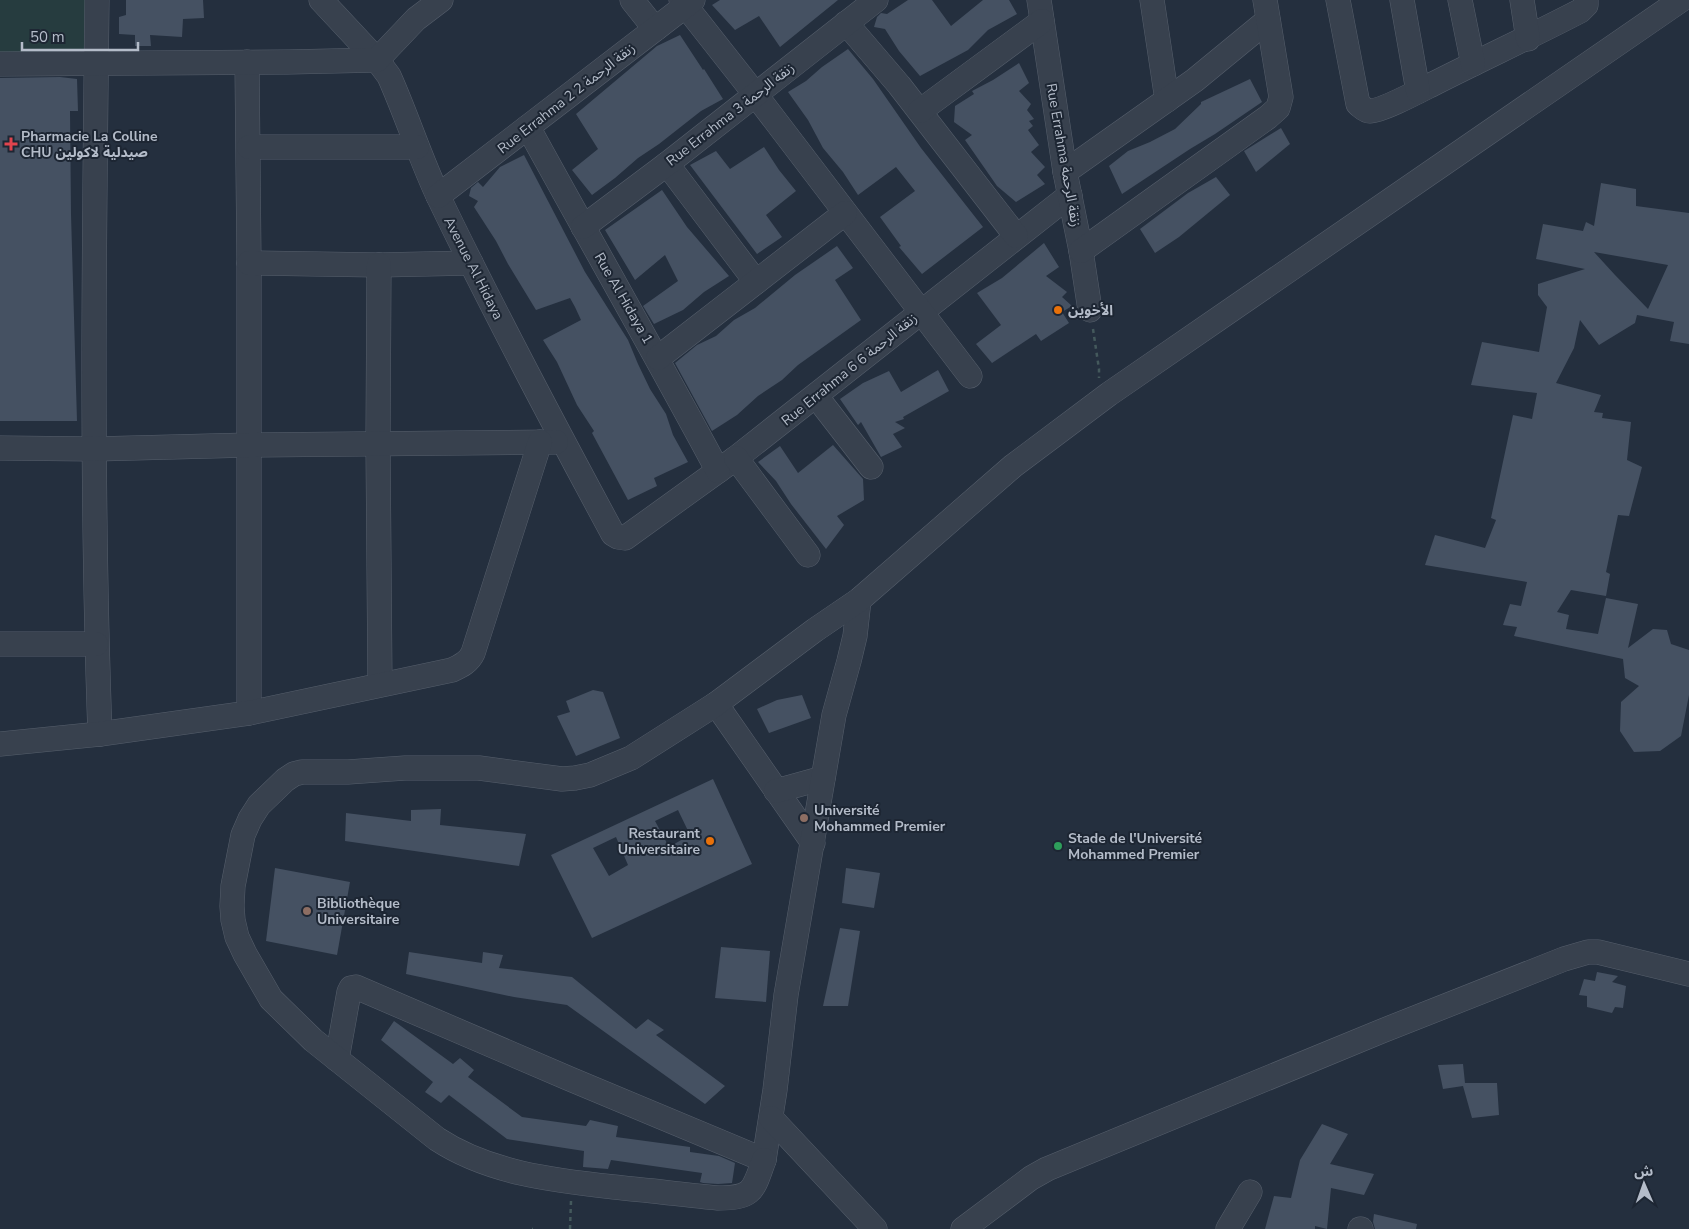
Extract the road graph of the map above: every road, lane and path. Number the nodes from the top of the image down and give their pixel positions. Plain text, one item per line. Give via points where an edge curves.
1 (97, 0) edge
2 (321, 0) edge
3 (441, 0) edge
4 (632, 0) edge
5 (876, 0) edge
6 (1152, 0) edge
7 (1338, 0) edge
8 (1402, 0) edge
9 (1460, 0) edge
10 (1522, 0) edge
11 (1586, 0) edge
12 (1681, 0) edge
13 (686, 2) edge
14 (417, 10) edge
15 (1041, 10) edge
16 (1267, 10) edge
17 (846, 23) junction
18 (655, 29) junction
19 (1528, 38) junction
20 (377, 60) junction
21 (247, 62) junction
22 (97, 63) junction
23 (0, 64) edge
24 (1473, 64) junction
25 (1418, 91) junction
26 (754, 94) junction
27 (1167, 100) junction
28 (920, 111) junction
29 (528, 127) junction
30 (249, 147) junction
31 (417, 147) junction
32 (667, 164) junction
33 (1067, 183) junction
34 (438, 196) junction
35 (845, 213) junction
36 (583, 227) junction
37 (1016, 236) junction
38 (1081, 251) junction
39 (249, 263) junction
40 (471, 263) junction
41 (379, 265) junction
42 (756, 282) junction
43 (1090, 310) joint
44 (920, 312) junction
45 (658, 358) junction
46 (970, 376) dead end
47 (1098, 376) dead end
48 (816, 396) junction
49 (552, 442) junction
50 (378, 444) junction
51 (249, 445) junction
52 (0, 448) edge
53 (94, 449) junction
54 (727, 464) junction
55 (871, 467) dead end
56 (625, 538) joint
57 (808, 555) dead end
58 (859, 600) junction
59 (0, 644) edge
60 (96, 644) junction
61 (380, 684) junction
62 (716, 704) junction
63 (249, 712) junction
64 (100, 734) junction
65 (0, 744) edge
66 (823, 778) junction
67 (776, 791) junction
68 (813, 843) junction
69 (1689, 974) edge
70 (337, 1059) junction
71 (771, 1118) junction
72 (764, 1160) junction
73 (571, 1183) junction
74 (1250, 1192) dead end
75 (570, 1229) edge
76 (875, 1229) edge
77 (964, 1229) edge
78 (1228, 1229) edge

1 - 22 street
2 - 20 street, Avenue Al Hidaya
3 - 14 street
4 - 18 street
5 - 17 street, Rue Errahma 3 زنقة الرحمة
6 - 27 street
7 - 25 street via 1358,104 1364,110 1378,110
8 - 25 street
9 - 24 street
10 - 19 street
11 - 19 street via 1580,11
12 - 58 street via 1109,394 1013,466
13 - 18 street, Rue Errahma 2 2 زنقة الرحمة
13 - 26 street
14 - 20 street
15 - 28 street
15 - 33 street, Rue Errahma زنقة الرحمة
16 - 27 street, Rue Errahma 6 6 زنقة الرحمة via 1222,59
16 - 38 street via 1281,97 1278,108
17 - 26 street, Rue Errahma 3 زنقة الرحمة
17 - 28 street
18 - 29 street, Rue Errahma 2 2 زنقة الرحمة
19 - 24 street
20 - 21 street
20 - 31 street, Avenue Al Hidaya via 389,76
21 - 22 street
21 - 30 street
22 - 23 street
22 - 53 street
24 - 25 street
26 - 32 street, Rue Errahma 3 زنقة الرحمة
26 - 35 street
27 - 33 street, Rue Errahma 6 6 زنقة الرحمة
28 - 37 street
29 - 34 street, Rue Errahma 2 2 زنقة الرحمة
29 - 36 street, Rue Al Hidaya 1
30 - 31 street
30 - 39 street
31 - 34 street, Avenue Al Hidaya
32 - 36 street, Rue Errahma 3 زنقة الرحمة
32 - 42 street
33 - 37 street, Rue Errahma 6 6 زنقة الرحمة
33 - 38 street, Rue Errahma زنقة الرحمة
34 - 40 street, Avenue Al Hidaya
35 - 42 street
35 - 44 street
36 - 45 street, Rue Al Hidaya 1
37 - 44 street, Rue Errahma 6 6 زنقة الرحمة
38 - 43 street, Rue Errahma زنقة الرحمة
39 - 41 street
39 - 51 street
40 - 41 street
40 - 49 street, Avenue Al Hidaya
41 - 50 street
42 - 45 street
43 - 47 path
44 - 46 street
44 - 48 street, Rue Errahma 6 6 زنقة الرحمة
45 - 54 street, Rue Al Hidaya 1
48 - 54 street, Rue Errahma 6 6 زنقة الرحمة
48 - 55 street
49 - 50 street
49 - 56 street, Avenue Al Hidaya via 613,534
49 - 61 street via 471,658 452,670
50 - 51 street
50 - 61 street
51 - 53 street
51 - 63 street
52 - 53 street
53 - 60 street
54 - 56 street, Rue Errahma 6 6 زنقة الرحمة
54 - 57 street, Rue Al Hidaya 1
58 - 62 street
58 - 66 street via 855,636 834,715
59 - 60 street
60 - 64 street
61 - 63 street
62 - 67 street
62 - 70 street via 631,758 575,778 478,768 302,772 294,774 270,793 250,819 239,852 232,906 237,936 270,999
63 - 64 street
64 - 65 street
66 - 67 street
66 - 68 street
67 - 68 street
68 - 71 street via 786,995
69 - 77 street via 1598,952 1564,959 1047,1169
70 - 72 street via 349,992 356,987
70 - 73 street via 448,1146 496,1167
71 - 72 street
71 - 76 street
72 - 73 street via 749,1193 734,1198
73 - 75 path
74 - 78 street

